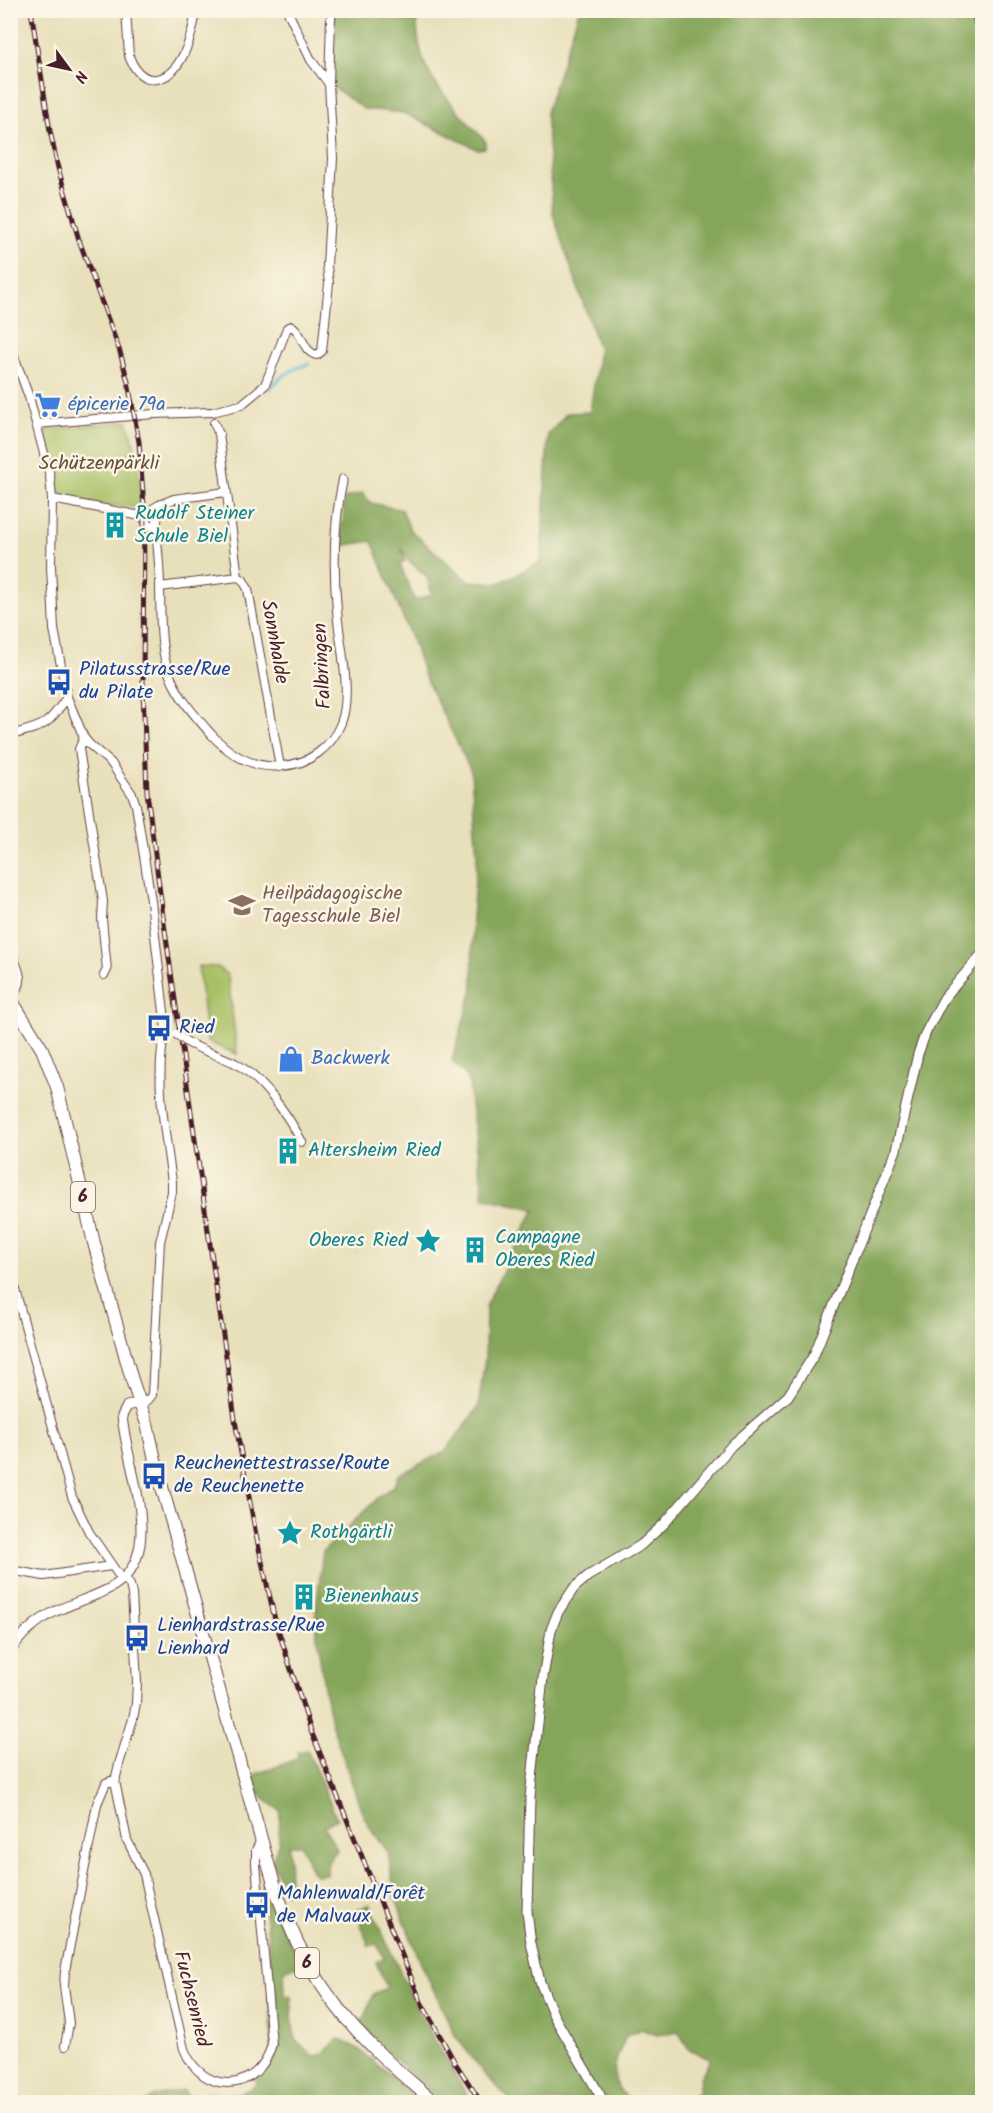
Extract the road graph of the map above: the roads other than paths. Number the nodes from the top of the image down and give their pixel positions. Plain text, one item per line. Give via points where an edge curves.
1 (126, 10) edge
2 (196, 10) edge
3 (287, 10) edge
4 (333, 10) edge
5 (975, 10) edge
6 (982, 38) edge
7 (329, 84) junction
8 (10, 345) edge
9 (214, 423) dead end
10 (37, 424) junction
11 (343, 479) dead end
12 (226, 492) junction
13 (52, 499) junction
14 (159, 505) junction
15 (141, 516) junction
16 (156, 530) junction
17 (238, 577) junction
18 (160, 587) junction
19 (67, 697) junction
20 (10, 735) edge
21 (84, 738) junction
22 (280, 767) junction
23 (10, 947) edge
24 (982, 954) edge
25 (105, 975) dead end
26 (10, 997) edge
27 (166, 1029) junction
28 (302, 1142) dead end
29 (10, 1271) edge
30 (140, 1403) junction
31 (111, 1566) junction
32 (10, 1570) edge
33 (123, 1578) junction
34 (10, 1652) edge
35 (116, 1779) junction
36 (261, 1840) junction
37 (65, 2046) dead end
38 (434, 2103) edge
39 (604, 2103) edge

1 - 2 street via 129,56 139,74 151,79 167,76 177,67
3 - 7 street via 311,60
4 - 7 street
5 - 6 street
7 - 10 street via 333,158 329,283 322,351 312,354 297,329 287,328 265,385 241,405 222,410
8 - 10 street
9 - 12 street, Sonnhalde via 219,434
10 - 13 street
11 - 22 street, Falbringen via 335,578 344,710 336,732 323,749 302,762
12 - 14 street via 174,499
12 - 17 street, Sonnhalde
13 - 15 street
13 - 19 street via 54,629
14 - 15 street
14 - 16 street
15 - 16 street
16 - 18 street, Falbringen
17 - 18 street
17 - 22 street, Sonnhalde via 248,589
18 - 22 street, Falbringen via 161,639 171,677 182,698 215,738 238,758
19 - 20 street via 47,723
19 - 21 street
21 - 25 street via 79,749 104,902
21 - 27 street via 111,763 136,805
23 - 26 street via 22,983
24 - 39 street via 944,998 926,1032 896,1150 803,1374 788,1396 732,1444 664,1524 641,1545 574,1588 551,1630 530,1797 527,1912 540,1982 554,2016
26 - 30 main road, 6 via 42,1049 57,1087 94,1244
27 - 28 street, bridge via 248,1072 286,1115
27 - 30 street via 161,1079 172,1192 160,1242 152,1395
29 - 31 street via 72,1497
30 - 33 street via 127,1406 122,1416 141,1530 134,1563
30 - 36 main road, 6
31 - 32 street via 44,1576
31 - 33 street
33 - 34 street via 101,1594 42,1619 23,1634
33 - 35 street via 132,1594 137,1682 133,1719
35 - 36 street, Fuchsenried via 127,1840 144,1874 184,2049 199,2072 218,2082 235,2083 254,2075 264,2065 272,2044 256,1864
35 - 37 street via 106,1783 97,1804 65,1971 69,2023
36 - 38 main road, 6 via 285,1919 316,1978 371,2046

